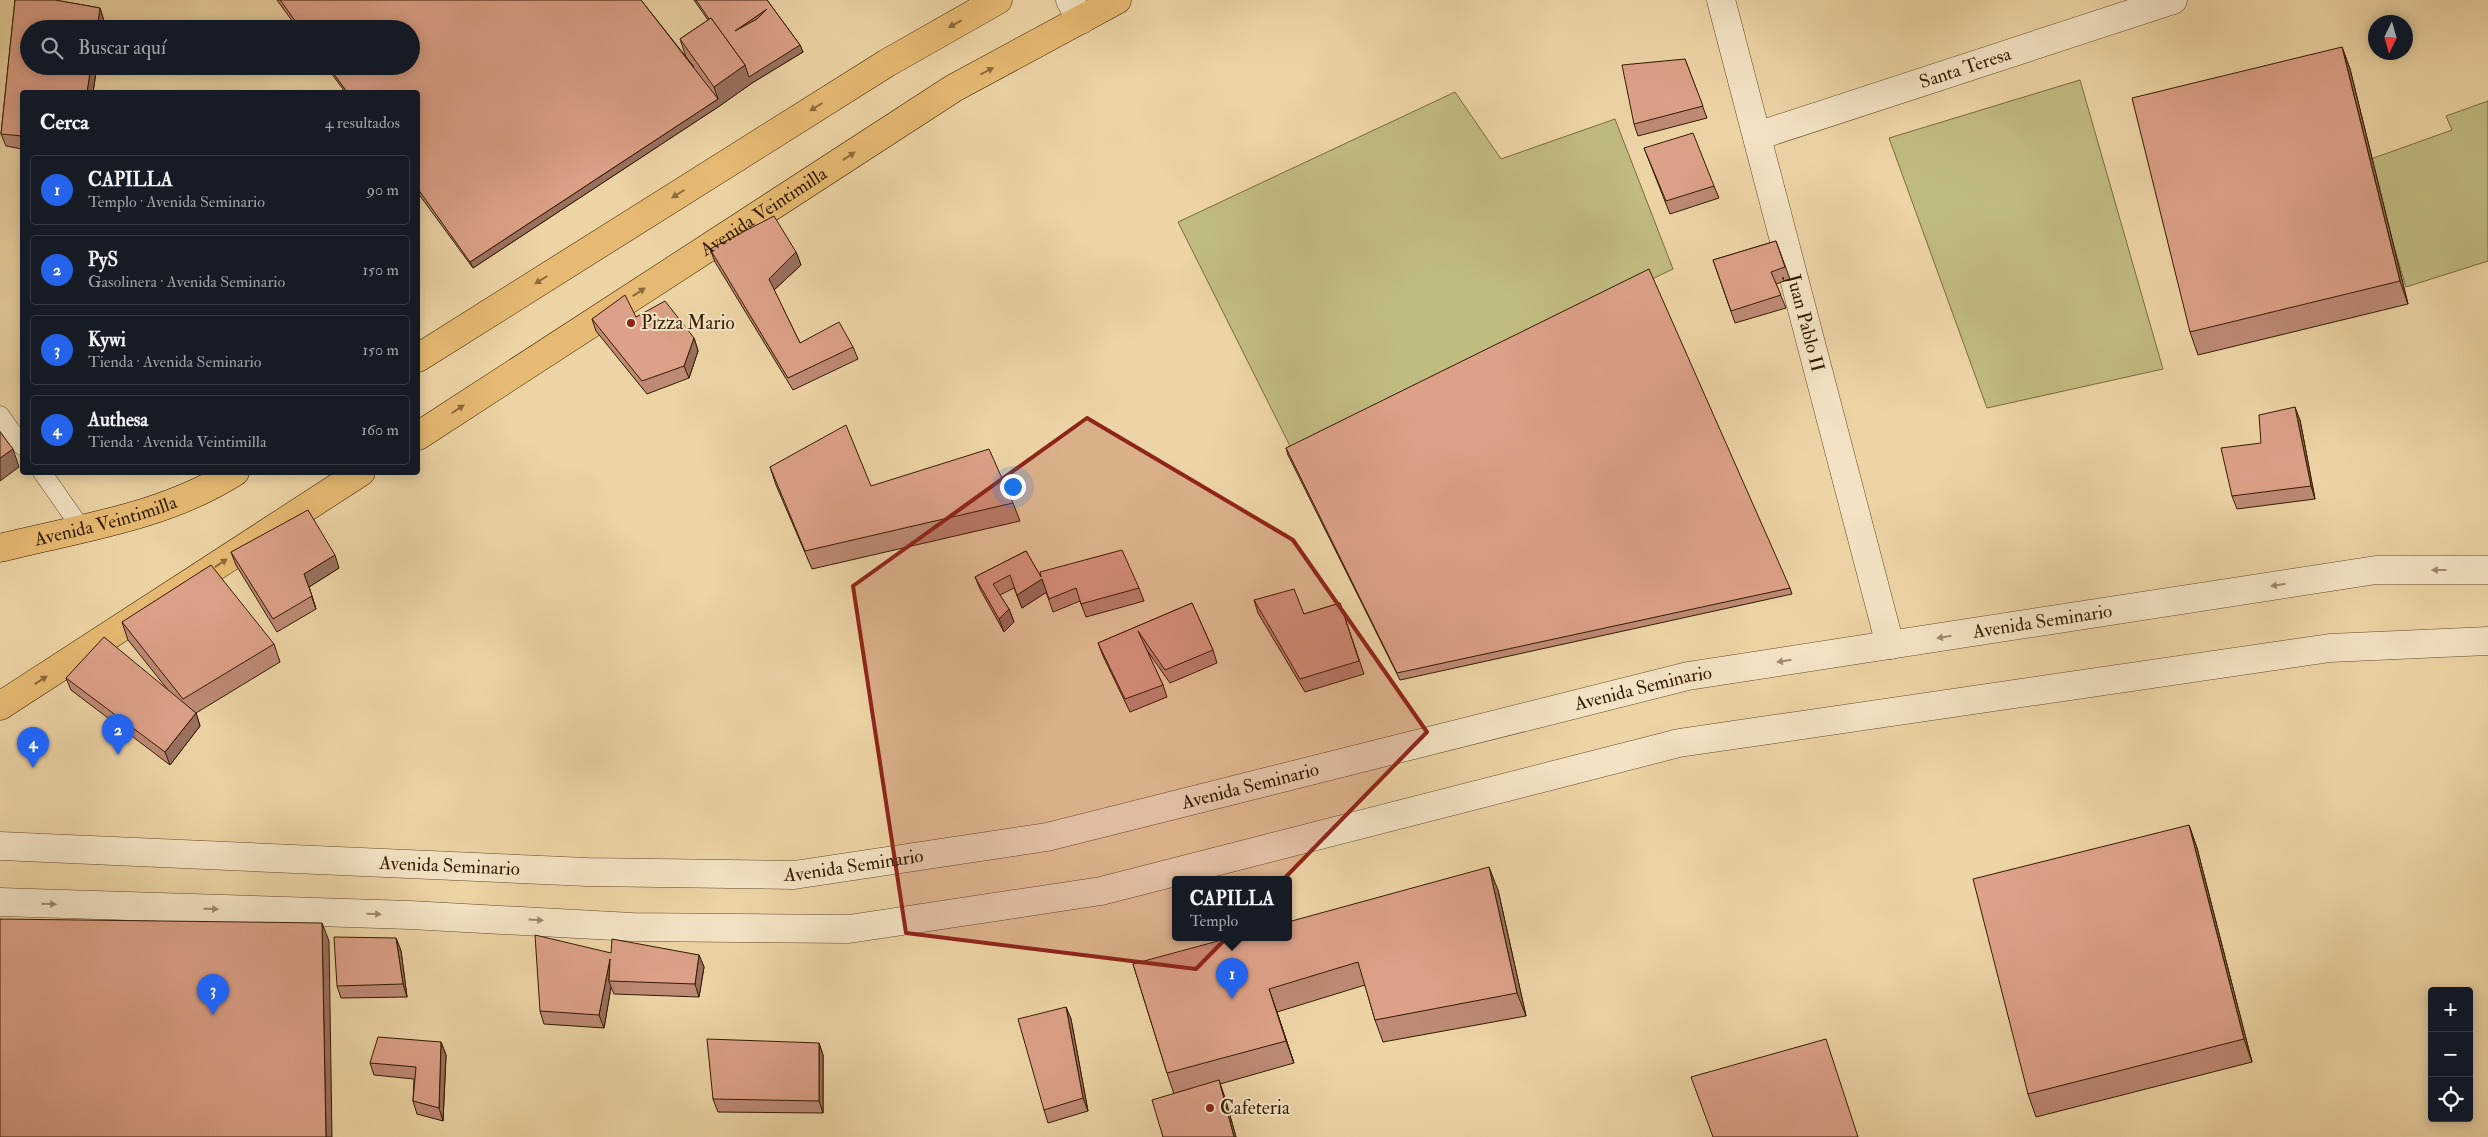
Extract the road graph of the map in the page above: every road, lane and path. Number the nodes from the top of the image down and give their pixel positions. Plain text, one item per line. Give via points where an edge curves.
1 (998, 0) edge
2 (1117, 0) edge
3 (1721, 0) edge
4 (2173, 0) edge
5 (1076, 10) edge
6 (1757, 136) junction
7 (420, 357) edge
8 (0, 415) edge
9 (420, 435) edge
10 (20, 443) edge
11 (44, 475) edge
12 (230, 475) edge
13 (356, 475) edge
14 (81, 528) junction
15 (0, 548) edge
16 (2488, 570) edge
17 (2488, 641) edge
18 (1890, 645) junction
19 (0, 706) edge
20 (0, 846) edge
21 (0, 902) edge

1 -> 7 main road via 887,63
2 - 5 main road, Avenida Veintimilla
3 - 6 street, Juan Pablo II
4 - 6 street, Santa Teresa
9 -> 5 main road, Avenida Veintimilla
6 - 18 street, Juan Pablo II
8 - 10 lane
11 - 14 lane
12 - 14 main road, Avenida Veintimilla via 207,490 141,515
19 -> 13 main road
14 - 15 main road, Avenida Veintimilla
16 -> 18 street, Avenida Seminario via 2376,570
21 -> 17 street via 410,915 632,927 849,928 1101,891 1679,743 2330,648
18 -> 20 street, Avenida Seminario via 1688,676 1047,837 794,875 587,872

